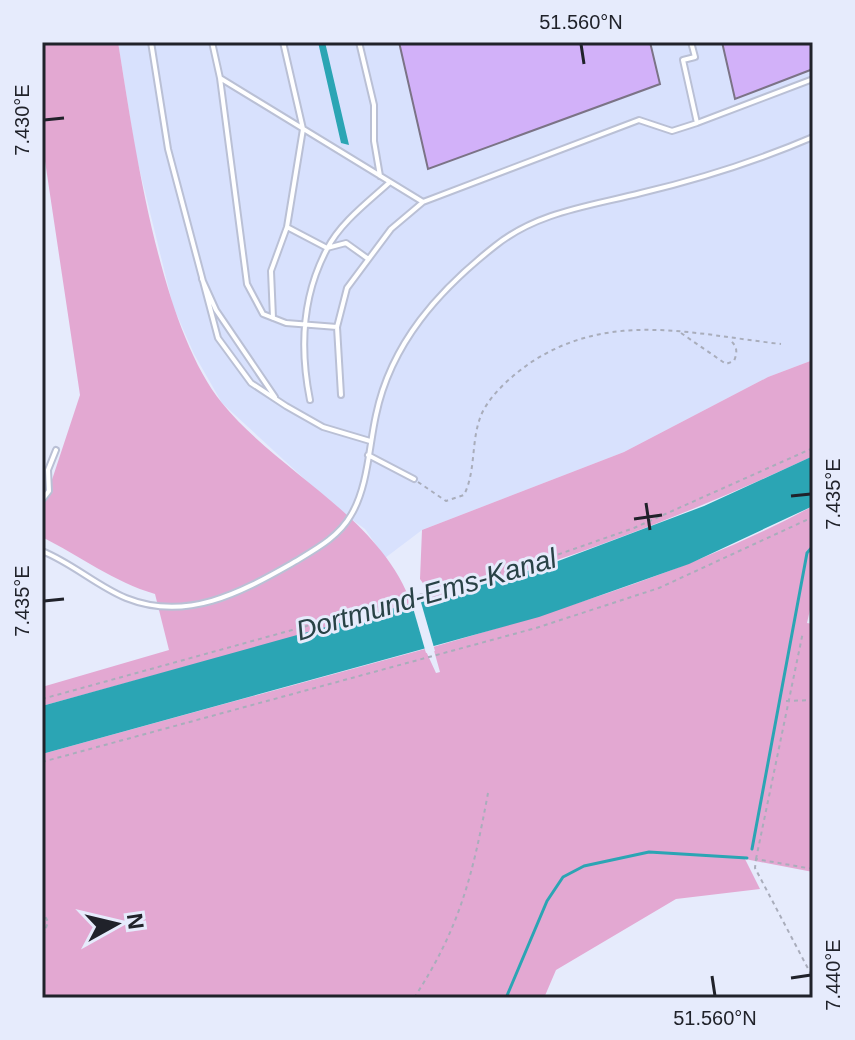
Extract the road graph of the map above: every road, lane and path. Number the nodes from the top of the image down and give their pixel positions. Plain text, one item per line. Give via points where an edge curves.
1 (151, 42) edge
2 (212, 42) edge
3 (283, 42) edge
4 (359, 42) edge
5 (691, 42) edge
6 (220, 78) junction
7 (813, 79) edge
8 (697, 123) junction
9 (303, 129) junction
10 (813, 137) edge
11 (380, 176) junction
12 (390, 182) junction
13 (423, 202) junction
14 (287, 227) junction
15 (327, 248) junction
16 (367, 258) junction
17 (197, 267) junction
18 (273, 318) junction
19 (304, 324) junction
20 (337, 327) junction
21 (680, 332) junction
22 (728, 338) junction
23 (781, 344) dead end
24 (341, 395) dead end
25 (310, 400) dead end
26 (286, 406) junction
27 (370, 441) junction
28 (813, 448) edge
29 (56, 450) dead end
30 (368, 455) junction
31 (414, 479) joint
32 (42, 500) edge
33 (813, 517) edge
34 (42, 551) edge
35 (803, 632) dead end
36 (42, 699) edge
37 (813, 700) edge
38 (786, 701) junction
39 (42, 762) edge
40 (488, 793) dead end
41 (756, 859) junction
42 (813, 869) edge
43 (42, 910) edge
44 (42, 939) edge
45 (813, 978) edge
46 (414, 998) edge

1 - 17 lane via 168,149
2 - 6 lane
3 - 9 lane
4 - 11 lane via 374,105
5 - 8 lane via 695,57 683,60
6 - 9 lane
6 - 18 lane via 247,284 263,314
7 - 8 lane
8 - 13 lane via 672,131 639,120
9 - 11 lane
9 - 14 lane
10 - 27 lane via 755,162 583,204 498,243 447,285 412,331 379,401
11 - 12 lane
12 - 13 lane
12 - 15 lane
13 - 16 lane
14 - 15 lane
14 - 18 lane via 271,271
15 - 16 lane via 346,243
15 - 19 lane
16 - 20 lane via 347,288
17 - 26 lane via 216,310
17 - 26 lane via 218,338 233,363 251,383
18 - 19 lane
19 - 20 lane
19 - 25 lane
20 - 24 lane
21 - 22 path
21 - 22 path via 726,364 737,354
21 - 31 path via 606,331 547,352 498,390 483,411 464,495 446,501
22 - 23 path
26 - 27 lane via 323,427
27 - 30 lane
28 - 36 path via 634,528 528,565
29 - 32 lane via 48,470 49,491
30 - 31 lane
30 - 34 lane via 357,501 336,535 219,600 175,606 126,598
33 - 39 path via 659,588 536,628
35 - 38 path
37 - 38 path
38 - 41 path
40 - 46 path via 474,868 455,927
41 - 42 path
41 - 45 path via 755,868
43 - 44 path via 48,922

